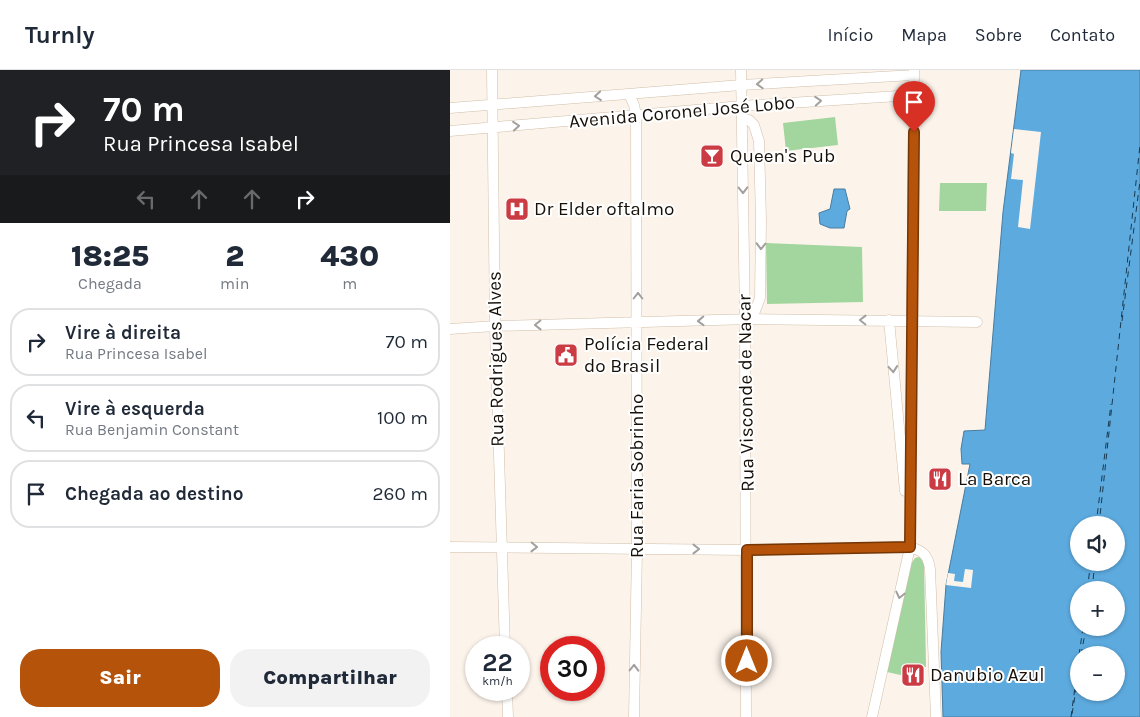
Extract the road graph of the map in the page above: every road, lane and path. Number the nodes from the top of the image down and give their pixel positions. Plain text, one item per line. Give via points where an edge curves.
1 (492, 70) edge
2 (741, 70) edge
3 (914, 72) edge
4 (741, 85) junction
5 (628, 94) junction
6 (914, 95) junction
7 (492, 105) junction
8 (742, 106) junction
9 (450, 108) edge
10 (636, 115) junction
11 (742, 118) junction
12 (492, 128) junction
13 (450, 131) edge
14 (748, 319) junction
15 (888, 320) junction
16 (912, 320) junction
17 (638, 322) junction
18 (977, 322) dead end
19 (495, 326) junction
20 (450, 329) edge
21 (450, 547) edge
22 (502, 547) junction
23 (910, 547) junction
24 (638, 549) junction
25 (747, 550) junction
26 (505, 636) edge
27 (507, 701) edge
28 (508, 717) edge
29 (634, 717) edge
30 (746, 717) edge
31 (872, 717) edge
32 (936, 717) edge

1 - 7 street, Rua Rodrigues Alves
2 - 4 street, Rua Visconde de Nacar
3 -> 4 street, Avenida Coronel José Lobo
3 - 6 street
4 - 5 street, Avenida Coronel José Lobo
4 - 8 street, Rua Visconde de Nacar
5 -> 7 street, Avenida Coronel José Lobo
5 - 10 street
8 -> 6 street, Avenida Coronel José Lobo
6 - 16 street
7 - 9 street, Avenida Coronel José Lobo
7 - 12 street, Rua Rodrigues Alves
8 - 10 street, Avenida Coronel José Lobo
8 - 11 street, Rua Visconde de Nacar
12 -> 10 street, Avenida Coronel José Lobo
17 -> 10 street, Rua Faria Sobrinho
11 -> 14 street, Rua Visconde de Nacar
11 -> 14 street via 754,125 759,141 760,298
12 - 13 street, Avenida Coronel José Lobo
12 - 19 street, Rua Rodrigues Alves
15 -> 14 street
14 -> 17 street
14 - 25 street, Rua Visconde de Nacar
15 - 16 street
15 -> 23 street
16 - 18 street
16 - 23 street
17 -> 19 street
17 - 24 street, Rua Faria Sobrinho
19 - 20 street
19 - 22 street, Rua Rodrigues Alves
21 - 22 street
22 -> 24 street
22 - 26 street, Rua Rodrigues Alves
23 - 25 street
23 -> 31 street
23 - 32 street via 925,554 929,562
24 -> 25 street
29 -> 24 street, Rua Faria Sobrinho
25 - 30 street, Rua Visconde de Nacar
27 - 28 street

